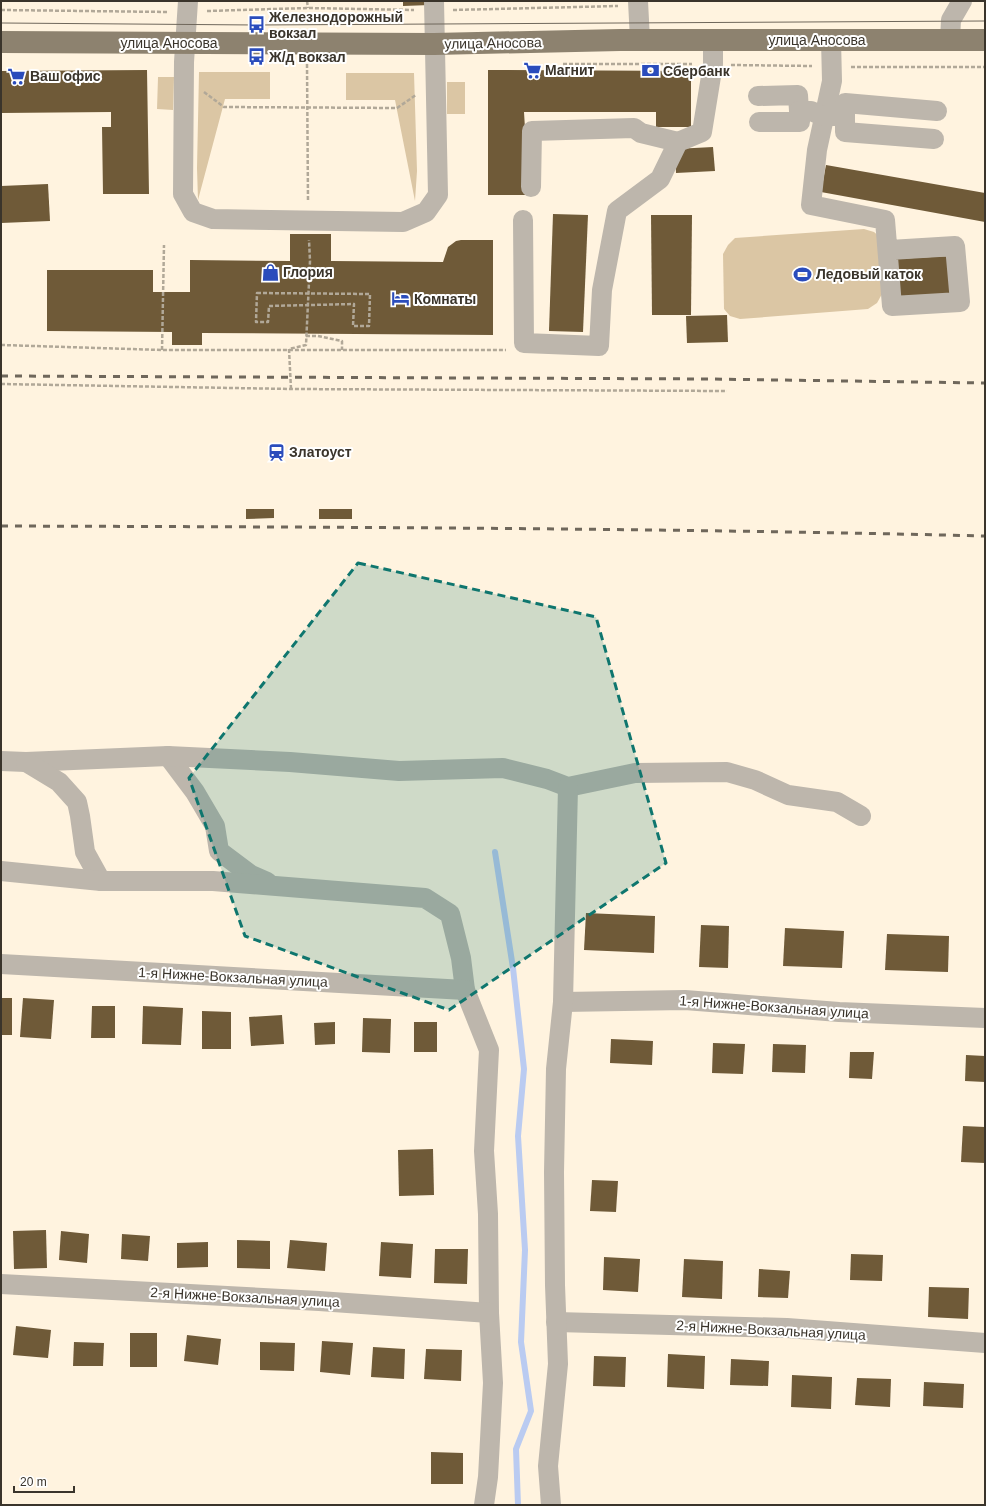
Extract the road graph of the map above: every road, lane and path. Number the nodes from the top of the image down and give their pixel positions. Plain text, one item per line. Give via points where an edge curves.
1 (307, 1) edge
2 (962, 1) edge
3 (638, 2) edge
4 (434, 5) edge
5 (188, 7) edge
6 (308, 8) junction
7 (1, 10) edge
8 (640, 40) junction
9 (713, 40) junction
10 (831, 40) junction
11 (950, 40) junction
12 (985, 40) edge
13 (1, 42) edge
14 (185, 43) junction
15 (434, 44) junction
16 (307, 63) dead end
17 (184, 77) junction
18 (435, 82) junction
19 (758, 96) dead end
20 (308, 107) junction
21 (800, 111) junction
22 (937, 111) dead end
23 (823, 116) junction
24 (845, 116) junction
25 (759, 122) dead end
26 (934, 139) dead end
27 (678, 142) junction
28 (531, 187) dead end
29 (523, 220) dead end
30 (309, 221) junction
31 (309, 242) dead end
32 (164, 245) dead end
33 (890, 250) dead end
34 (308, 293) junction
35 (306, 336) junction
36 (1, 345) edge
37 (289, 349) junction
38 (162, 350) junction
39 (342, 350) junction
40 (508, 350) dead end
41 (1, 384) edge
42 (291, 389) junction
43 (727, 391) dead end
44 (168, 756) junction
45 (1, 761) edge
46 (26, 762) junction
47 (568, 787) junction
48 (861, 816) dead end
49 (1, 871) edge
50 (101, 881) junction
51 (276, 886) junction
52 (1, 964) edge
53 (465, 990) junction
54 (563, 1002) junction
55 (985, 1018) edge
56 (1, 1284) edge
57 (489, 1313) junction
58 (556, 1322) junction
59 (985, 1343) edge
60 (484, 1505) edge
61 (551, 1505) edge

1 - 6 path
2 - 11 street via 951,20
3 - 4 path via 619,6
3 - 8 street
4 - 6 path
4 - 15 street
5 - 6 path
5 - 7 path
5 - 14 street
8 - 9 main road, улица Аносова
8 - 15 main road, улица Аносова
9 - 10 main road, улица Аносова
9 - 27 street via 713,64 702,132
10 - 11 main road, улица Аносова
10 - 23 street via 832,81
11 - 12 main road, улица Аносова
13 - 14 main road, улица Аносова
14 - 15 main road, улица Аносова
14 - 17 street
15 - 18 street
16 - 20 path
17 - 20 path via 224,107
17 - 30 street via 183,194 193,212 213,219
18 - 20 path via 397,108
18 - 30 street via 438,195 426,212 403,222
19 - 21 street via 798,95
20 - 30 path
21 - 23 street
21 - 25 street via 800,122
22 - 24 street via 846,103
23 - 24 street
23 - 33 street via 811,205 885,220 892,306 960,302 955,246
24 - 26 street via 845,132
27 - 28 street via 641,133 634,128 532,132
27 - 29 street via 660,179 617,211 602,290 599,346 524,343
31 - 34 path
32 - 38 path
34 - 34 path via 257,293 256,322 268,322 269,306 354,304 353,326 369,326 370,294
34 - 35 path
35 - 37 path via 306,345
35 - 39 path via 342,341
36 - 38 path
37 - 38 path
37 - 39 path
37 - 42 path
39 - 40 path
41 - 42 path
42 - 43 path
44 - 46 street
44 - 47 street via 399,771 503,768
44 - 51 street via 195,792 215,826 219,851 251,875
45 - 46 street
46 - 50 street via 58,782 77,802 85,852
47 - 48 street via 635,773 727,772 755,780 788,795 836,802
47 - 54 street
49 - 50 street
50 - 51 street via 213,881
51 - 53 street via 425,898 450,914 461,958
52 - 53 street, 1-я Нижне-Вокзальная улица
53 - 57 street via 489,1050 484,1150 488,1214
54 - 55 street, 1-я Нижне-Вокзальная улица via 685,1000 839,1012
54 - 58 street via 555,1077
56 - 57 street, 2-я Нижне-Вокзальная улица
57 - 60 street via 492,1383 488,1478
58 - 59 street, 2-я Нижне-Вокзальная улица via 787,1328
58 - 61 street via 558,1364 548,1466

